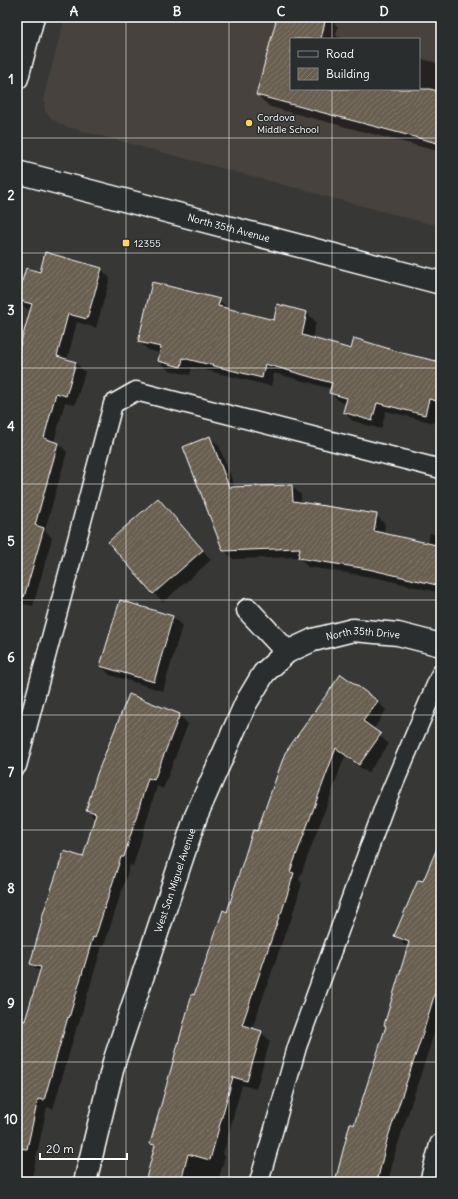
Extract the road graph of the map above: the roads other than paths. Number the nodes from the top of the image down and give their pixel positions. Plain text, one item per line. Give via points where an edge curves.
1 (33, 17) edge
2 (17, 78) edge
3 (17, 172) edge
4 (441, 283) edge
5 (441, 469) edge
6 (248, 610) dead end
7 (441, 645) edge
8 (287, 652) junction
9 (441, 673) edge
10 (17, 766) edge
11 (441, 1145) edge
12 (86, 1182) edge
13 (259, 1182) edge
14 (431, 1182) edge

1 - 2 street
3 - 4 street, North 35th Avenue
5 - 10 lane via 136,391 113,404
6 - 8 street
7 - 8 street, North 35th Drive via 398,634 353,630 313,640
8 - 12 street, West San Miguel Avenue via 264,673 246,703 196,816 114,1062
9 - 13 lane via 384,808 297,1047
11 - 14 street

